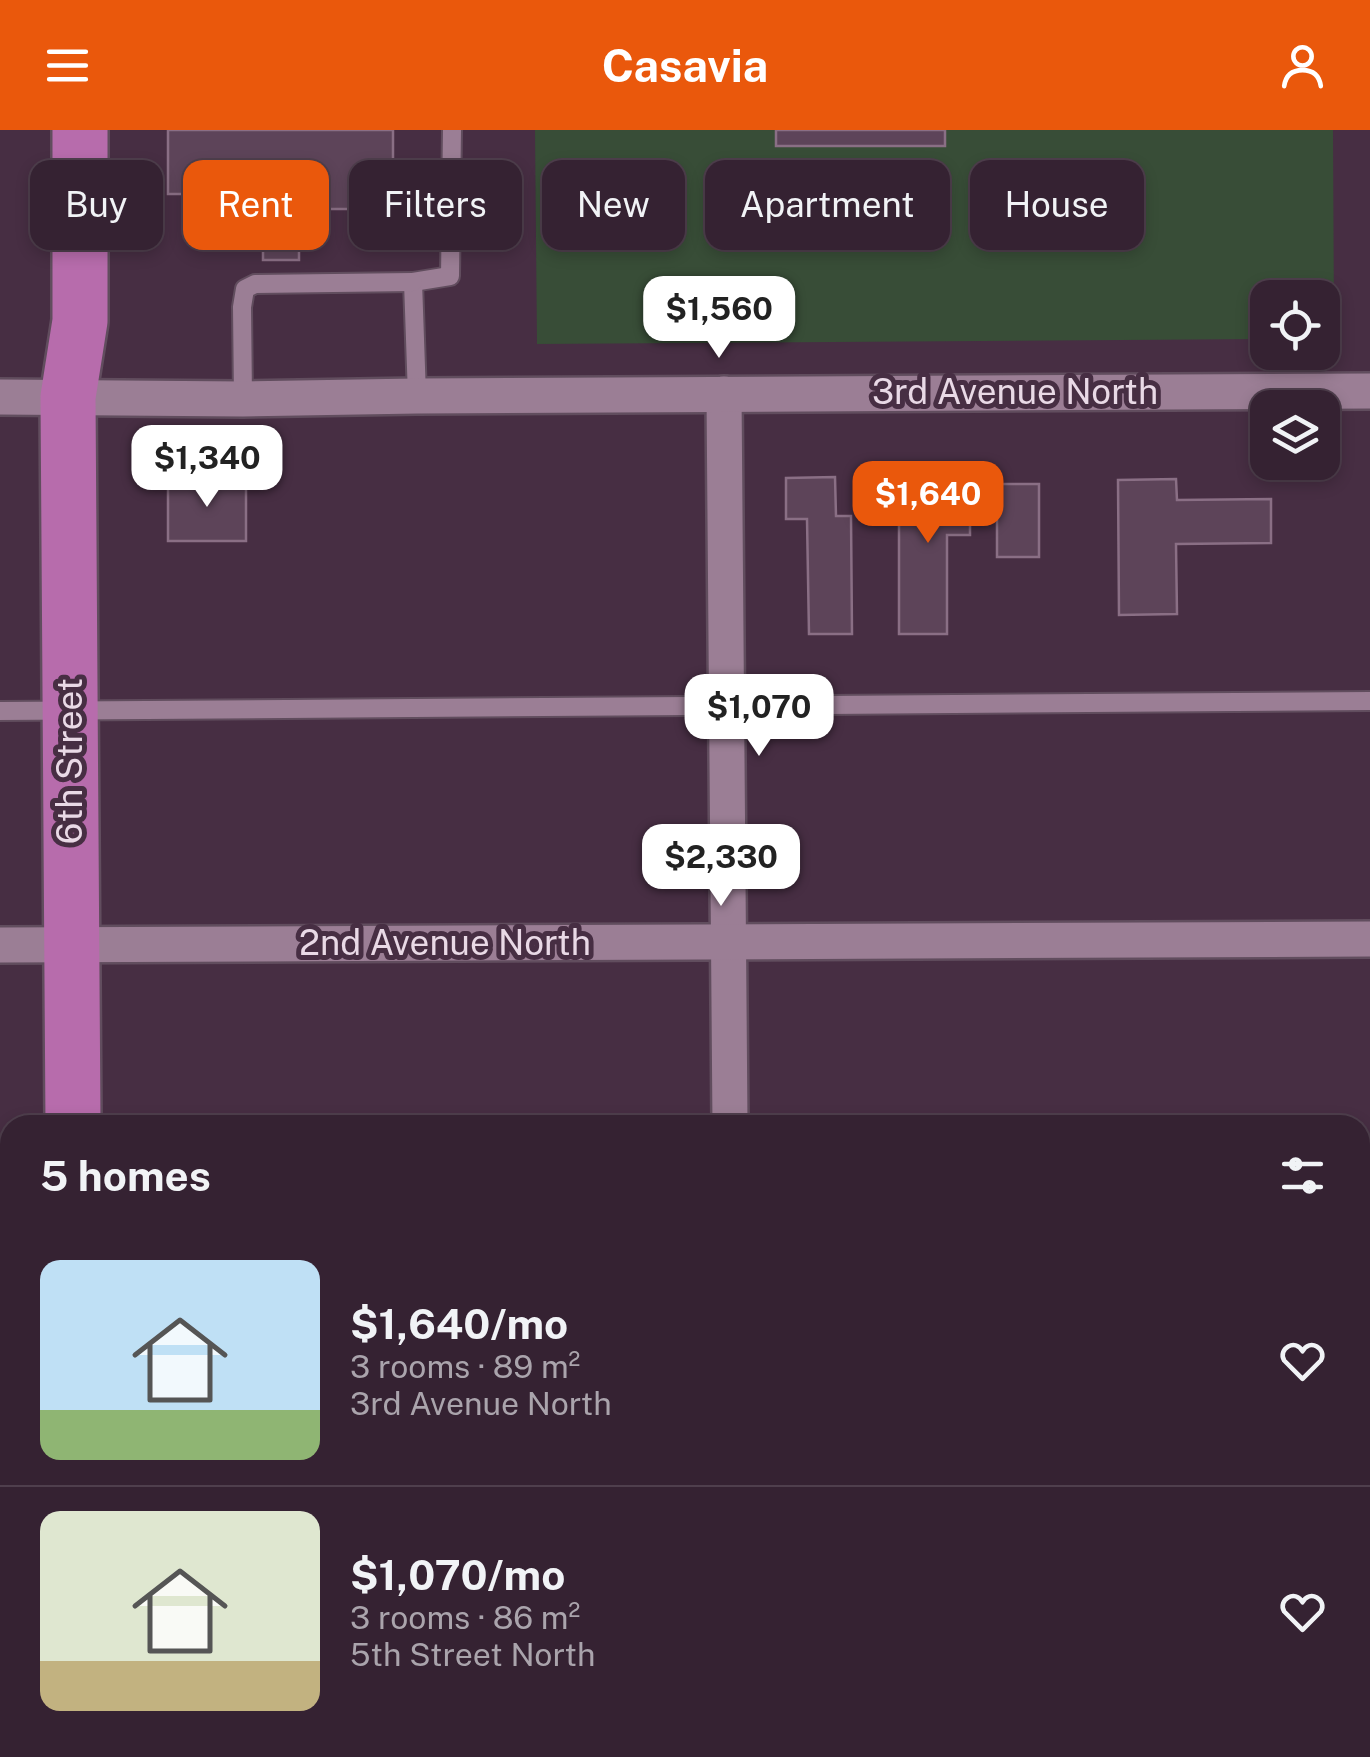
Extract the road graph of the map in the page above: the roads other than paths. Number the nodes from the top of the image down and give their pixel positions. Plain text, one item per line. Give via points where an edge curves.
1 (42, 130) edge
2 (80, 130) edge
3 (452, 130) edge
4 (413, 282) junction
5 (1370, 391) edge
6 (724, 394) junction
7 (417, 396) junction
8 (0, 397) edge
9 (68, 397) junction
10 (243, 400) junction
11 (1370, 701) edge
12 (726, 706) junction
13 (70, 710) junction
14 (0, 711) edge
15 (1370, 939) edge
16 (728, 942) junction
17 (0, 945) edge
18 (72, 945) junction
19 (73, 1115) edge
20 (730, 1115) edge

1 - 9 main road, 6th Street via 42,331
2 - 9 main road, 6th Street via 80,321
3 - 4 lane via 450,276
4 - 7 lane
4 - 10 lane via 245,289
5 - 6 street, 3rd Avenue North
6 - 7 street, 3rd Avenue North
6 - 12 street
7 - 10 street, 3rd Avenue North
8 - 9 street, 3rd Avenue North
9 - 10 street, 3rd Avenue North
9 - 13 main road, 6th Street
11 - 12 lane
12 - 13 lane
12 - 16 street
13 - 14 lane
13 - 18 main road, 6th Street
15 - 16 street, 2nd Avenue North
16 - 18 street, 2nd Avenue North
16 - 20 street
17 - 18 street, 2nd Avenue North
18 - 19 main road, 6th Street

